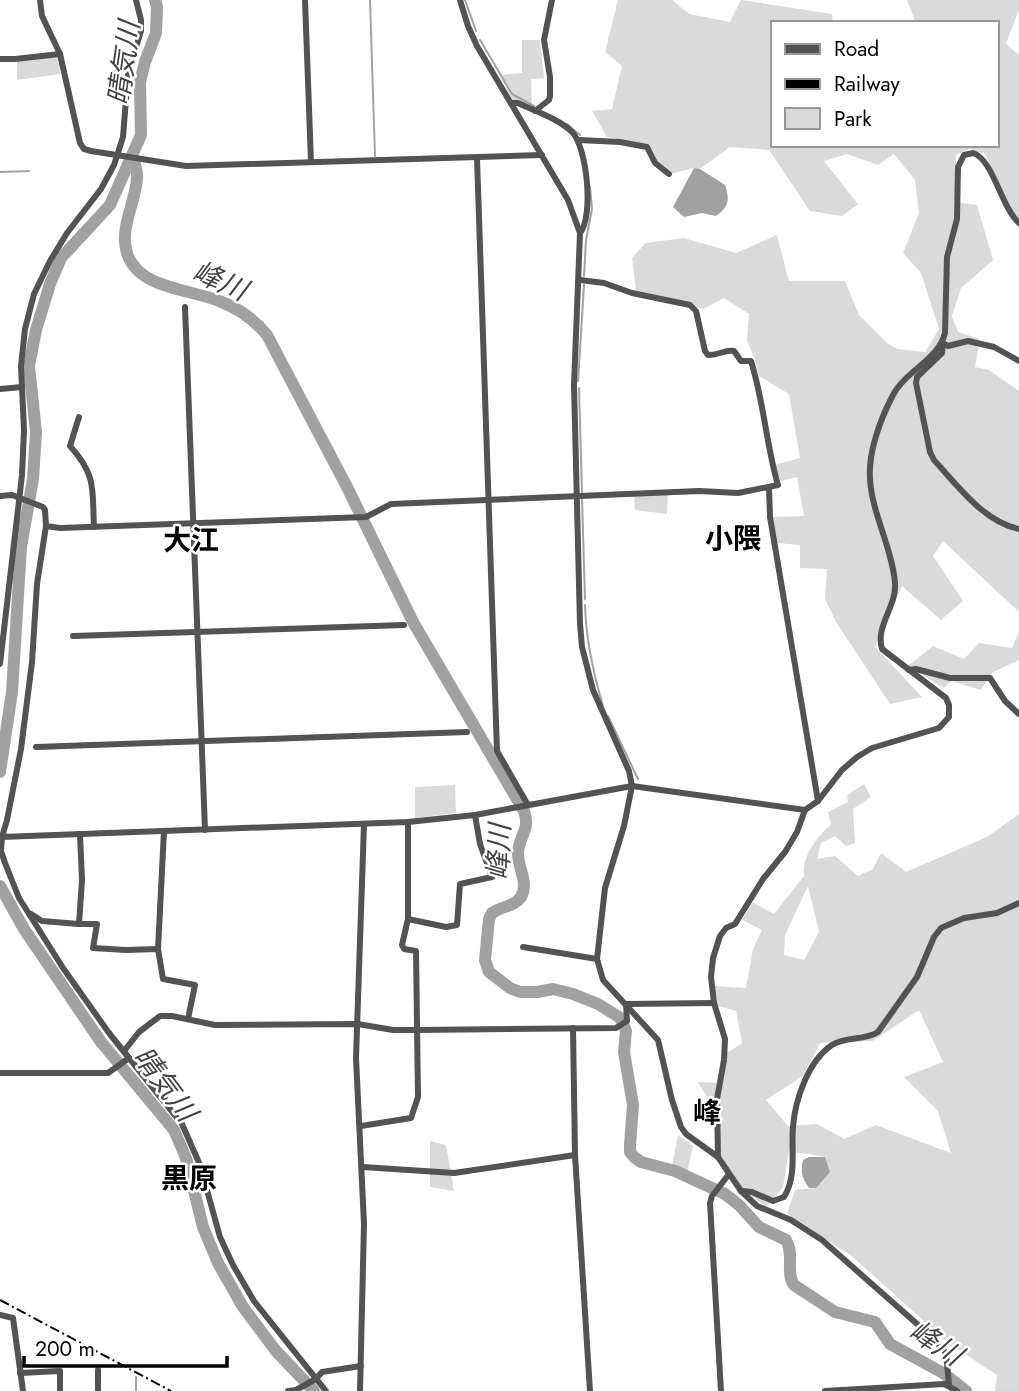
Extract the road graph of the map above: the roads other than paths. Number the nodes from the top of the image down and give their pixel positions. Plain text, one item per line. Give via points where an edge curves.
1 (40, 0) edge
2 (136, 0) edge
3 (305, 0) edge
4 (460, 0) edge
5 (552, 0) edge
6 (60, 54) junction
7 (0, 59) edge
8 (511, 103) junction
9 (535, 111) junction
10 (579, 140) junction
11 (120, 155) junction
12 (542, 155) junction
13 (477, 158) junction
14 (311, 162) junction
15 (669, 174) dead end
16 (1019, 223) edge
17 (580, 233) junction
18 (580, 280) junction
19 (185, 307) dead end
20 (943, 343) junction
21 (1019, 361) edge
22 (22, 387) junction
23 (0, 389) edge
24 (79, 417) dead end
25 (769, 488) junction
26 (0, 496) edge
27 (577, 497) junction
28 (20, 499) junction
29 (488, 500) junction
30 (194, 523) junction
31 (46, 526) junction
32 (93, 527) junction
33 (1019, 529) edge
34 (404, 625) dead end
35 (198, 632) junction
36 (73, 636) dead end
37 (0, 664) edge
38 (907, 670) junction
39 (1019, 714) edge
40 (467, 732) dead end
41 (202, 741) junction
42 (36, 747) dead end
43 (632, 786) junction
44 (818, 801) junction
45 (528, 805) junction
46 (806, 810) junction
47 (475, 815) junction
48 (408, 822) junction
49 (364, 824) junction
50 (205, 830) junction
51 (164, 831) junction
52 (80, 834) junction
53 (1, 837) edge
54 (1019, 903) edge
55 (27, 911) junction
56 (408, 919) junction
57 (79, 924) junction
58 (523, 947) dead end
59 (158, 949) junction
60 (597, 959) junction
61 (714, 1003) junction
62 (626, 1004) junction
63 (188, 1020) junction
64 (358, 1024) junction
65 (573, 1028) junction
66 (417, 1030) junction
67 (124, 1051) junction
68 (127, 1059) junction
69 (0, 1073) edge
70 (360, 1126) junction
71 (575, 1155) junction
72 (718, 1157) junction
73 (363, 1167) junction
74 (729, 1174) junction
75 (741, 1191) junction
76 (0, 1315) edge
77 (361, 1366) junction
78 (99, 1370) dead end
79 (20, 1373) junction
80 (316, 1378) junction
81 (949, 1385) junction
82 (296, 1390) edge
83 (23, 1391) edge
84 (60, 1391) edge
85 (98, 1391) edge
86 (288, 1391) edge
87 (326, 1391) edge
88 (360, 1391) edge
89 (590, 1391) edge
90 (721, 1391) edge
91 (825, 1391) edge
92 (956, 1391) edge

1 - 6 street via 42,16
2 - 11 street via 141,30 125,86
3 - 14 street
4 - 8 street via 477,46
5 - 9 street via 544,40 550,96
6 - 7 street
6 - 11 street via 80,143 84,149
8 - 9 street
8 - 12 street
9 - 10 street via 569,129
10 - 15 street via 647,147 654,163
10 - 17 street via 589,199
11 - 14 street via 186,166
11 - 22 street via 55,251 34,294 22,346
12 - 13 street
12 - 17 street via 568,200
13 - 14 street
13 - 29 street
16 - 20 street via 1010,215 980,155 964,155 958,167 957,219 947,257
17 - 18 street
18 - 25 street via 690,305 708,355 729,350 741,361 751,361 778,485
18 - 27 street via 574,385
19 - 30 street
20 - 21 street via 968,341
20 - 33 street via 942,353 916,383 930,452 974,502
20 - 38 street via 895,390 870,468 895,583 893,605 879,640 882,649
22 - 23 street
22 - 28 street
24 - 32 street via 70,446 91,476
25 - 27 street via 738,493
25 - 44 street
26 - 28 street
27 - 29 street
27 - 43 street via 582,647 593,690
28 - 31 street via 46,510
28 - 37 street
29 - 30 street via 391,504 354,518
29 - 45 street via 497,751
30 - 32 street
30 - 35 street
31 - 32 street
31 - 53 street via 21,750
34 - 35 street
35 - 36 street
35 - 41 street
38 - 39 street via 950,678 990,678
38 - 44 street via 946,698 950,711 946,723 857,757
40 - 41 street
41 - 42 street
41 - 50 street
43 - 45 street
43 - 46 street
43 - 60 street via 605,888
44 - 46 street
45 - 47 street
46 - 61 street via 785,852 735,924 720,936 711,968
47 - 48 street
47 - 56 street via 492,877 460,884 457,925
48 - 49 street
48 - 56 street
49 - 50 street
49 - 64 street
50 - 51 street
51 - 52 street
51 - 59 street
52 - 53 street
52 - 57 street
53 - 55 street via 10,879
54 - 75 street via 997,914 964,918 941,928 917,977 878,1032 831,1046 814,1066 794,1116 791,1181 784,1197 773,1202
55 - 57 street via 41,921
55 - 67 street
56 - 66 street via 402,945 416,951
57 - 59 street via 97,925 93,948
58 - 60 street
59 - 63 street via 163,979 195,985
60 - 62 street via 603,980
61 - 62 street
61 - 72 street via 726,1050 717,1099
62 - 65 street via 627,1021 620,1027
62 - 72 street via 661,1046 681,1127
63 - 64 street via 215,1026
63 - 67 street via 160,1016
64 - 66 street
64 - 70 street
65 - 66 street
65 - 71 street
66 - 70 street via 414,1114
67 - 68 street
68 - 69 street via 111,1072
68 - 80 street via 183,1124 220,1237 254,1301
70 - 73 street
71 - 73 street via 454,1173
71 - 89 street
72 - 74 street
73 - 77 street
74 - 75 street
74 - 90 street via 712,1196 711,1216
75 - 81 street via 757,1206 805,1228 836,1251 941,1346
76 - 79 street via 13,1318
77 - 80 street via 322,1372
77 - 88 street
78 - 85 street
79 - 83 street
79 - 84 street via 61,1371
80 - 82 street
80 - 87 street
81 - 91 street
81 - 92 street
82 - 86 street

